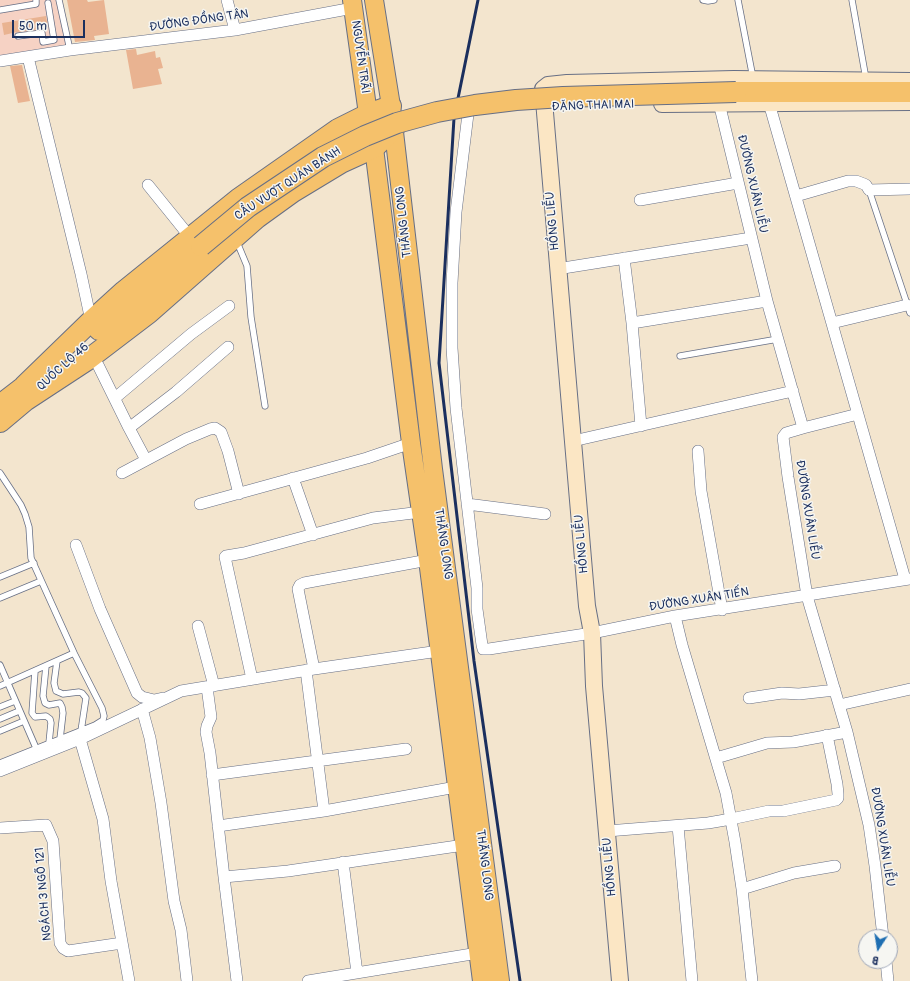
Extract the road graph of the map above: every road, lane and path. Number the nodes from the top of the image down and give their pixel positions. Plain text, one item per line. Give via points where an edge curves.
1 (59, 0) edge
2 (227, 0) edge
3 (374, 0) edge
4 (703, 0) edge
5 (714, 0) edge
6 (738, 0) edge
7 (852, 0) edge
8 (48, 1) edge
9 (36, 2) edge
10 (353, 4) edge
11 (0, 10) edge
12 (52, 30) junction
13 (236, 30) junction
14 (42, 33) junction
15 (18, 36) dead end
16 (70, 50) junction
17 (28, 57) junction
18 (0, 61) edge
19 (753, 80) junction
20 (866, 81) junction
21 (910, 81) edge
22 (610, 82) junction
23 (910, 92) edge
24 (910, 102) edge
25 (719, 103) junction
26 (769, 103) junction
27 (611, 105) junction
28 (391, 106) junction
29 (544, 107) junction
30 (368, 114) junction
31 (468, 114) joint
32 (394, 129) junction
33 (374, 148) junction
34 (738, 183) junction
35 (148, 185) dead end
36 (910, 189) edge
37 (869, 190) junction
38 (796, 196) junction
39 (640, 200) dead end
40 (236, 238) junction
41 (751, 238) junction
42 (195, 242) junction
43 (624, 258) junction
44 (558, 269) junction
45 (766, 301) junction
46 (229, 306) dead end
47 (909, 309) edge
48 (90, 321) junction
49 (632, 323) junction
50 (832, 323) junction
51 (779, 339) junction
52 (228, 348) dead end
53 (680, 356) dead end
54 (92, 357) junction
55 (793, 392) junction
56 (25, 394) junction
57 (115, 398) junction
58 (0, 405) edge
59 (265, 406) dead end
60 (858, 414) junction
61 (0, 422) edge
62 (641, 426) junction
63 (129, 428) junction
64 (804, 428) junction
65 (573, 441) junction
66 (411, 443) junction
67 (698, 451) dead end
68 (146, 460) junction
69 (122, 472) dead end
70 (0, 473) edge
71 (293, 478) junction
72 (239, 494) junction
73 (200, 504) dead end
74 (467, 504) junction
75 (421, 512) junction
76 (545, 514) dead end
77 (313, 535) junction
78 (76, 545) dead end
79 (446, 558) junction
80 (428, 560) junction
81 (34, 563) junction
82 (0, 577) edge
83 (908, 579) edge
84 (41, 581) junction
85 (807, 596) junction
86 (0, 598) edge
87 (722, 610) junction
88 (675, 616) junction
89 (198, 626) dead end
90 (592, 633) junction
91 (438, 651) junction
92 (74, 654) junction
93 (57, 661) junction
94 (0, 665) edge
95 (46, 666) junction
96 (310, 669) junction
97 (35, 671) junction
98 (252, 679) junction
99 (7, 683) junction
100 (0, 686) edge
101 (211, 686) junction
102 (910, 689) edge
103 (835, 690) junction
104 (168, 698) junction
105 (750, 698) dead end
106 (15, 701) junction
107 (839, 706) junction
108 (0, 707) edge
109 (142, 709) junction
110 (19, 711) junction
111 (0, 719) edge
112 (24, 721) junction
113 (0, 731) edge
114 (847, 732) junction
115 (81, 735) junction
116 (827, 735) junction
117 (60, 739) junction
118 (49, 743) junction
119 (36, 748) junction
120 (406, 749) dead end
121 (716, 758) junction
122 (317, 762) junction
123 (0, 763) edge
124 (0, 771) edge
125 (212, 775) junction
126 (456, 787) junction
127 (324, 811) junction
128 (731, 820) junction
129 (218, 826) junction
130 (678, 826) junction
131 (0, 828) edge
132 (608, 831) junction
133 (464, 845) junction
134 (343, 862) junction
135 (835, 866) dead end
136 (224, 877) junction
137 (742, 889) junction
138 (882, 929) edge
139 (122, 944) junction
140 (478, 952) junction
141 (887, 969) edge
142 (355, 976) edge
143 (129, 981) edge
144 (187, 981) edge
145 (237, 981) edge
146 (308, 981) edge
147 (482, 981) edge
148 (500, 981) edge
149 (620, 981) edge
150 (692, 981) edge
151 (752, 981) edge
152 (888, 981) edge

1 - 16 lane
2 - 13 street
3 - 28 main road, NGUYỄN TRÃI
4 - 5 lane
6 - 19 lane
7 - 20 lane
8 - 9 lane
8 - 12 lane
9 - 11 lane
10 - 13 street, ĐƯỜNG ĐỒNG TÂN
10 - 30 main road, NGUYỄN TRÃI
12 - 14 lane
12 - 14 lane via 54,40 43,42
13 - 16 street, ĐƯỜNG ĐỒNG TÂN
14 - 15 lane
16 - 17 street, ĐƯỜNG ĐỒNG TÂN
17 - 18 street, ĐƯỜNG ĐỒNG TÂN
17 - 48 street
19 - 20 street, ĐẶNG THAI MAI
19 - 22 street, ĐẶNG THAI MAI
20 - 21 street, ĐẶNG THAI MAI
22 - 27 street
22 - 29 street, ĐẶNG THAI MAI via 548,85 543,92
23 - 42 highway, CẦU VƯỢT QUÁN BÁNH, bridge via 736,92 532,99 437,112 397,123 323,157
24 - 26 street, ĐẶNG THAI MAI
25 - 26 street, ĐẶNG THAI MAI
25 - 27 street, ĐẶNG THAI MAI
25 - 34 street, ĐƯỜNG XUÂN LIỄU
26 - 38 street
27 - 29 street, ĐẶNG THAI MAI
28 - 30 highway
28 - 32 main road, THĂNG LONG
29 - 31 street
29 - 44 street, HỒNG LIỄU
30 - 33 main road, THĂNG LONG
30 - 42 highway via 338,129 238,199
31 - 74 street via 456,212 452,307 454,384
32 - 33 highway
32 - 79 main road, THĂNG LONG via 425,403
33 - 40 highway via 341,163 293,192 257,218
33 - 66 main road, THĂNG LONG
34 - 39 street
34 - 41 street, ĐƯỜNG XUÂN LIỄU
35 - 42 street
36 - 37 street
37 - 38 street via 864,184 848,181
37 - 47 lane
38 - 50 street
40 - 54 highway via 149,313
40 - 59 lane via 247,266 251,317
41 - 43 street
41 - 45 street, ĐƯỜNG XUÂN LIỄU
42 - 48 highway
42 - 56 highway, QUỐC LỘ 46 via 124,310
43 - 44 street
43 - 49 street
44 - 65 street, HỒNG LIỄU
45 - 49 street
45 - 51 street, ĐƯỜNG XUÂN LIỄU
46 - 57 street via 191,334
47 - 50 street
48 - 56 highway
49 - 62 street
50 - 60 street
51 - 53 lane
51 - 55 street, ĐƯỜNG XUÂN LIỄU
52 - 63 street
54 - 56 highway
54 - 57 street
55 - 62 street
55 - 64 street, ĐƯỜNG XUÂN LIỄU
56 - 58 highway, QUỐC LỘ 46
56 - 61 highway, QUỐC LỘ 46
57 - 63 street
60 - 64 street
60 - 83 street
62 - 65 street
63 - 68 street
64 - 85 street, ĐƯỜNG XUÂN LIỄU via 786,433 783,439
65 - 90 street, HỒNG LIỄU via 586,606
66 - 71 street
66 - 75 main road, THĂNG LONG
67 - 87 street via 701,491
68 - 69 street
68 - 72 street via 186,439 215,428 221,432 228,451
70 - 81 lane via 25,514 29,527 31,558
71 - 72 street
71 - 77 street
72 - 73 street
74 - 76 street
74 - 90 street, ĐƯỜNG XUÂN TIẾN via 483,648 492,649
75 - 77 street via 373,518
75 - 80 main road, THĂNG LONG
77 - 98 street via 225,557
78 - 104 street via 100,609 137,693 154,700
79 - 80 main road
79 - 148 main road, THĂNG LONG
80 - 91 main road, THĂNG LONG
80 - 96 street via 300,585 298,589
81 - 82 lane
81 - 84 lane
83 - 85 street, ĐƯỜNG XUÂN TIẾN
84 - 86 lane
84 - 92 lane
85 - 87 street, ĐƯỜNG XUÂN TIẾN
85 - 103 street, ĐƯỜNG XUÂN LIỄU
87 - 88 street, ĐƯỜNG XUÂN TIẾN
88 - 90 street, ĐƯỜNG XUÂN TIẾN
88 - 121 street
89 - 101 street
90 - 132 street, HỒNG LIỄU via 594,686
91 - 96 street
91 - 126 main road, THĂNG LONG
92 - 93 lane
92 - 115 lane via 104,716 101,722
93 - 95 lane
93 - 115 lane via 54,683 56,691 63,694 79,692 86,698
94 - 99 lane
95 - 97 lane
95 - 117 lane via 44,699 46,704 61,705 63,713
96 - 98 street
96 - 122 street
97 - 99 lane
97 - 118 lane via 32,713 35,717 46,716 50,719
98 - 101 street
99 - 100 lane
99 - 106 lane
101 - 104 street via 181,692
101 - 125 street via 211,717 206,732
102 - 107 street
103 - 105 street
103 - 107 street, ĐƯỜNG XUÂN LIỄU
104 - 109 street
106 - 108 lane
106 - 110 lane
107 - 114 street, ĐƯỜNG XUÂN LIỄU
109 - 115 street
109 - 144 street via 150,738 161,803
110 - 111 lane
110 - 112 lane
112 - 113 lane
112 - 119 lane
114 - 116 street
114 - 138 street, ĐƯỜNG XUÂN LIỄU via 869,824
115 - 117 lane
115 - 124 street
115 - 139 street via 103,819
116 - 121 street via 793,742 767,743
116 - 128 street via 837,784 836,800
117 - 118 lane
118 - 119 lane
119 - 123 lane
120 - 122 street
121 - 128 street
122 - 125 street
122 - 127 street
125 - 129 street
126 - 127 street
126 - 133 main road, THĂNG LONG
127 - 129 street
128 - 130 street
128 - 137 street
129 - 136 street
130 - 132 street
130 - 150 street
131 - 139 street, NGÁCH 3 NGÕ 121 via 46,825 53,841 60,943 63,948 68,951
132 - 149 street, HỒNG LIỄU
133 - 134 street
133 - 140 main road, THĂNG LONG
134 - 136 street via 265,874
134 - 142 street
135 - 137 street via 794,873
136 - 145 street
137 - 151 street
139 - 143 street
140 - 142 street
140 - 147 main road, THĂNG LONG
141 - 152 street
142 - 146 street

